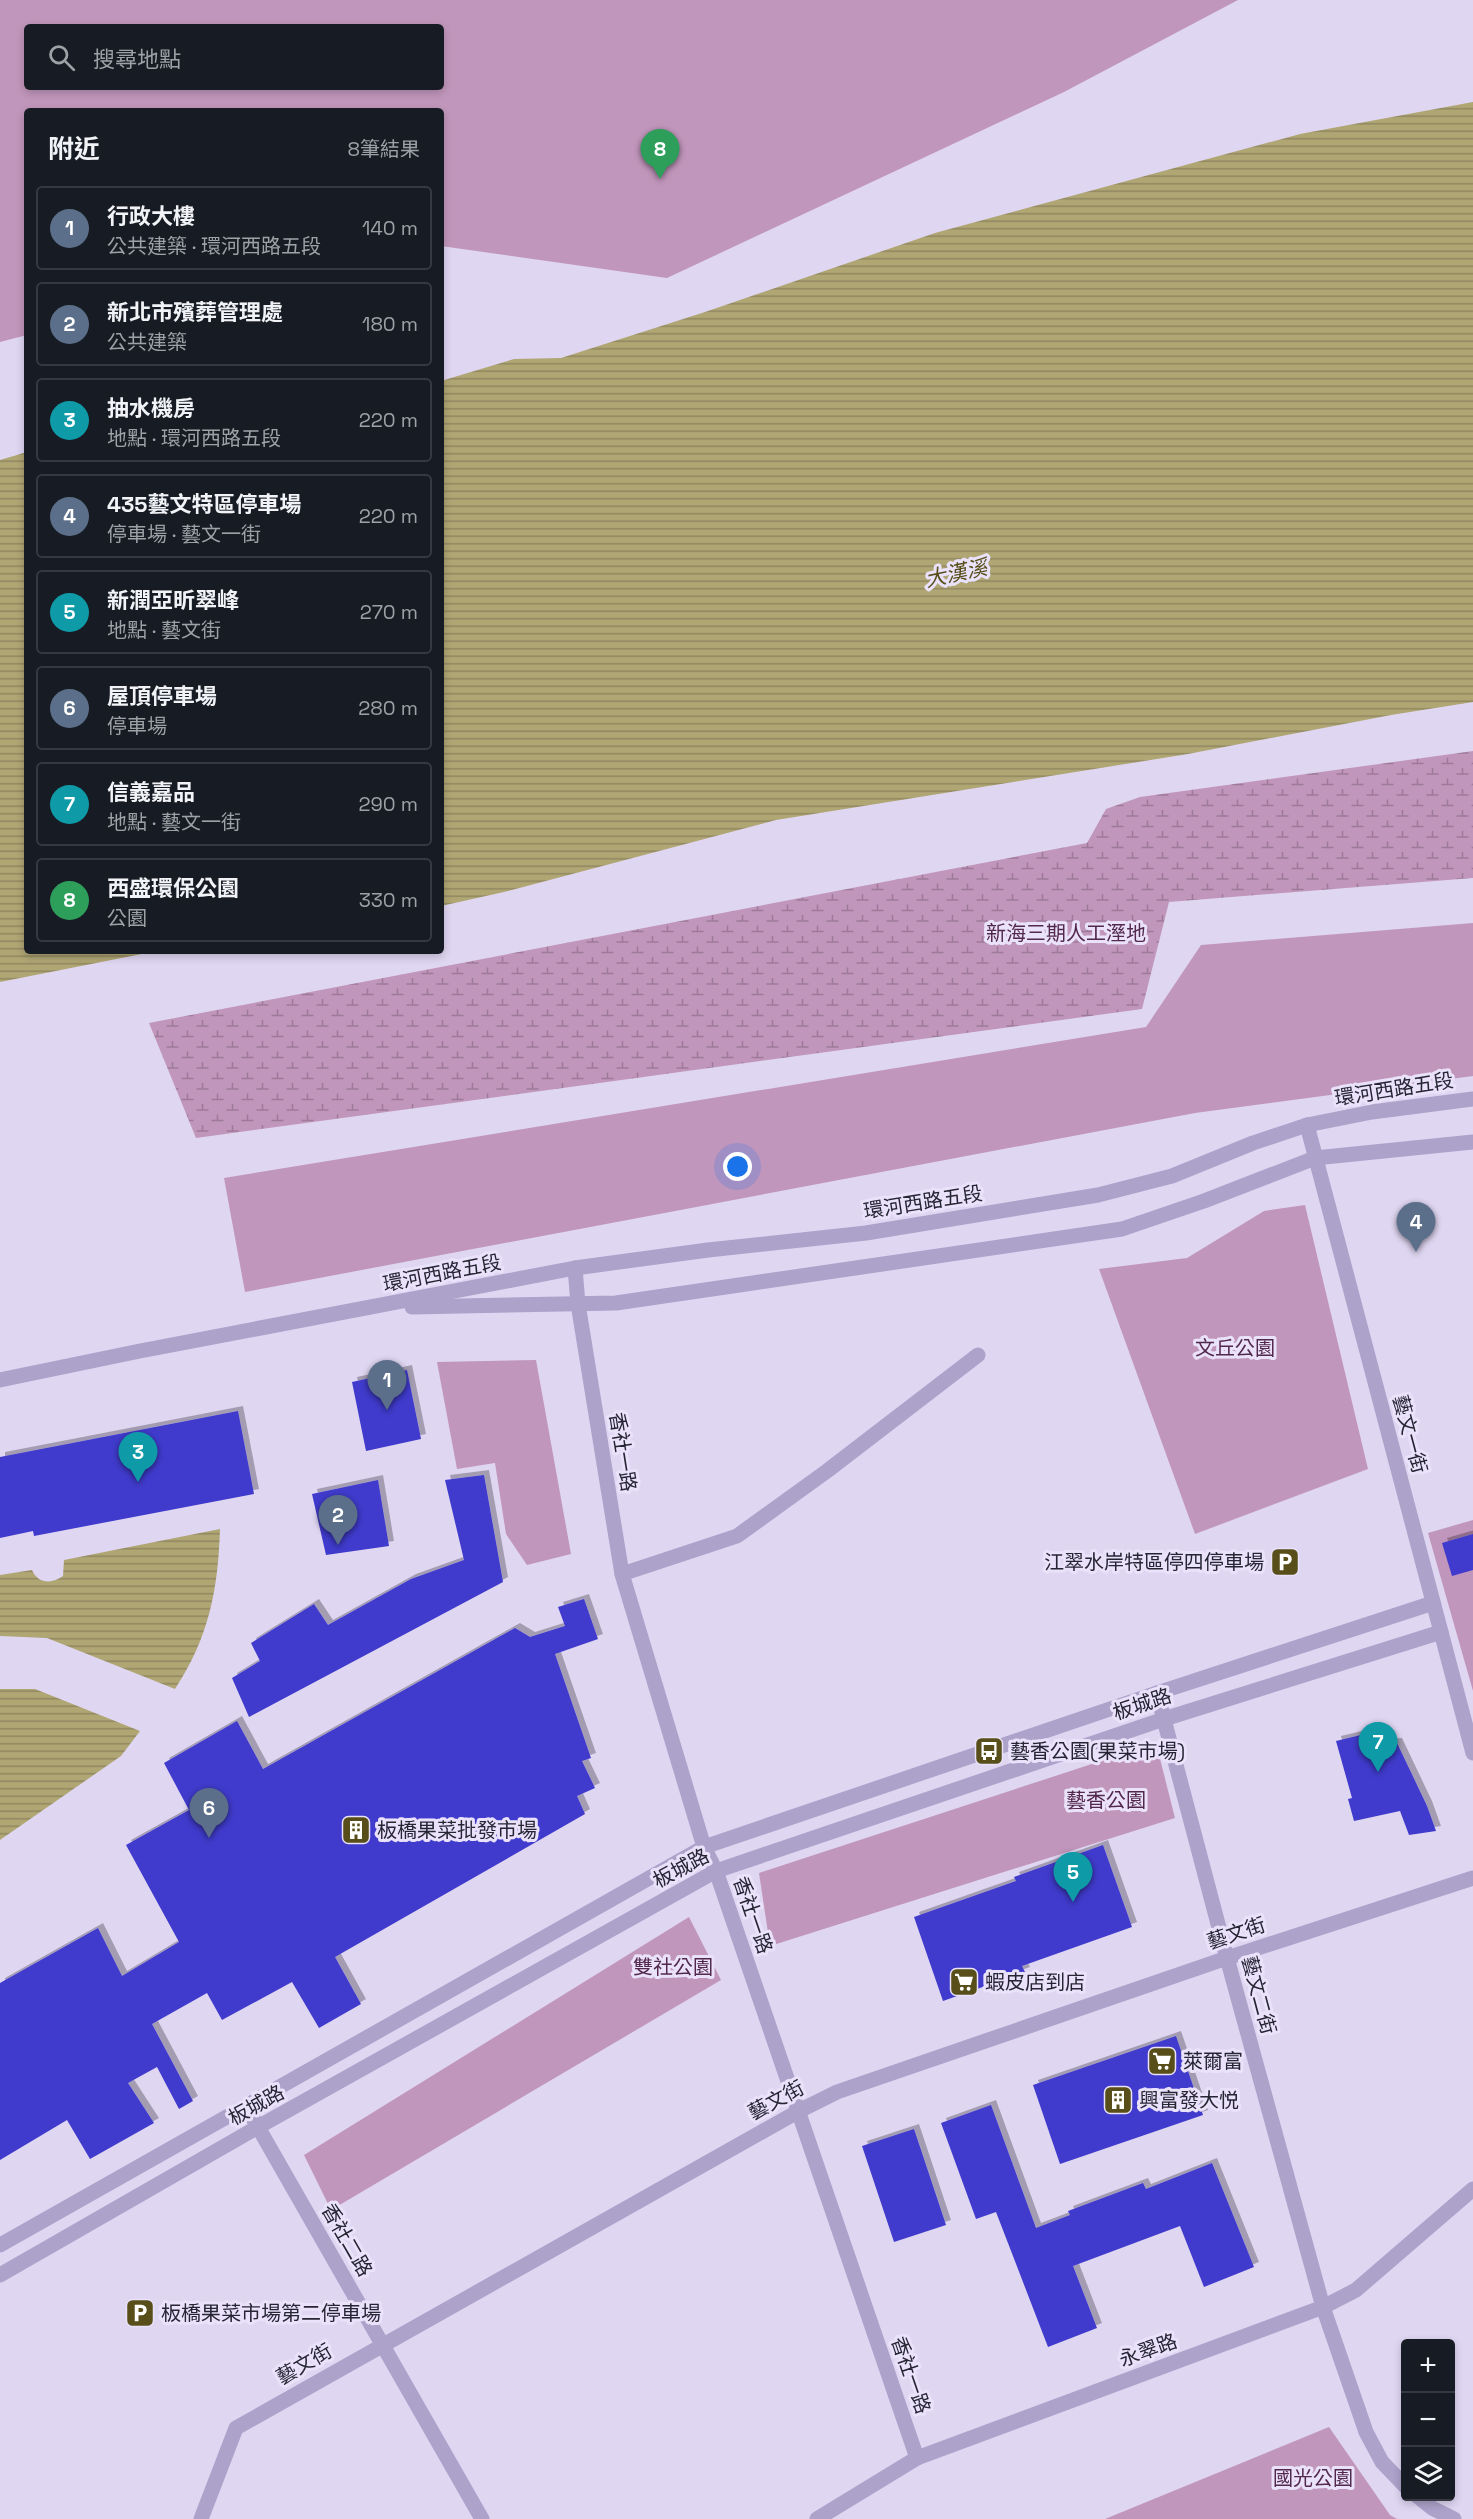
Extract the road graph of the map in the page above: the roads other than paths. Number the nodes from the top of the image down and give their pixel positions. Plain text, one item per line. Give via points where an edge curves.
1 (1473, 1099) edge
2 (1307, 1125) junction
3 (1473, 1142) edge
4 (1315, 1158) junction
5 (575, 1268) junction
6 (578, 1304) junction
7 (371, 1308) junction
8 (978, 1355) dead end
9 (0, 1380) edge
10 (622, 1574) junction
11 (1433, 1603) junction
12 (1441, 1632) junction
13 (1157, 1693) junction
14 (1164, 1719) junction
15 (1473, 1753) edge
16 (704, 1847) junction
17 (716, 1871) junction
18 (1473, 1878) edge
19 (1227, 1958) junction
20 (246, 2106) junction
21 (799, 2110) junction
22 (258, 2127) junction
23 (1473, 2189) edge
24 (0, 2245) edge
25 (0, 2276) edge
26 (1323, 2307) junction
27 (382, 2344) junction
28 (917, 2458) junction
29 (1401, 2482) edge
30 (1423, 2501) edge
31 (201, 2519) edge
32 (482, 2519) edge
33 (818, 2519) edge
34 (1454, 2519) edge

1 - 2 street, 環河西路五段
2 - 4 street, 藝文一街
2 - 5 street, 環河西路五段 via 1172,1176 1098,1195 866,1233
3 - 4 street, 環河西路五段
4 - 6 street, 環河西路五段 via 1122,1229 616,1303
4 - 11 street, 藝文一街
5 - 6 street, 香社一路
5 - 7 street, 環河西路五段
6 - 7 street, 環河西路五段
6 - 10 street, 香社一路
7 - 9 street, 環河西路五段
8 - 10 street via 737,1536
10 - 16 street, 香社一路
11 - 12 street, 藝文一街
11 - 13 street, 板城路
12 - 14 street, 板城路
12 - 15 street, 藝文一街
13 - 14 street, 藝文二街
13 - 16 street, 板城路
14 - 17 street, 板城路
14 - 19 street, 藝文二街
16 - 17 street, 香社一路
16 - 20 street, 板城路
17 - 21 street, 香社一路
17 - 22 street, 板城路
18 - 19 street, 藝文街
19 - 21 street, 藝文街 via 837,2092
19 - 26 street, 藝文二街
20 - 22 street, 香社二路
20 - 24 street, 板城路
21 - 27 street, 藝文街
21 - 28 street, 香社一路
22 - 25 street, 板城路
22 - 27 street, 香社二路
23 - 26 street, 永翠路 via 1356,2290
26 - 28 street, 永翠路
26 - 29 street, 藝文二街 via 1366,2432 1382,2462
27 - 31 street, 藝文街 via 236,2428
27 - 32 street, 香社二路
28 - 33 street, 永翠路
30 - 34 street

